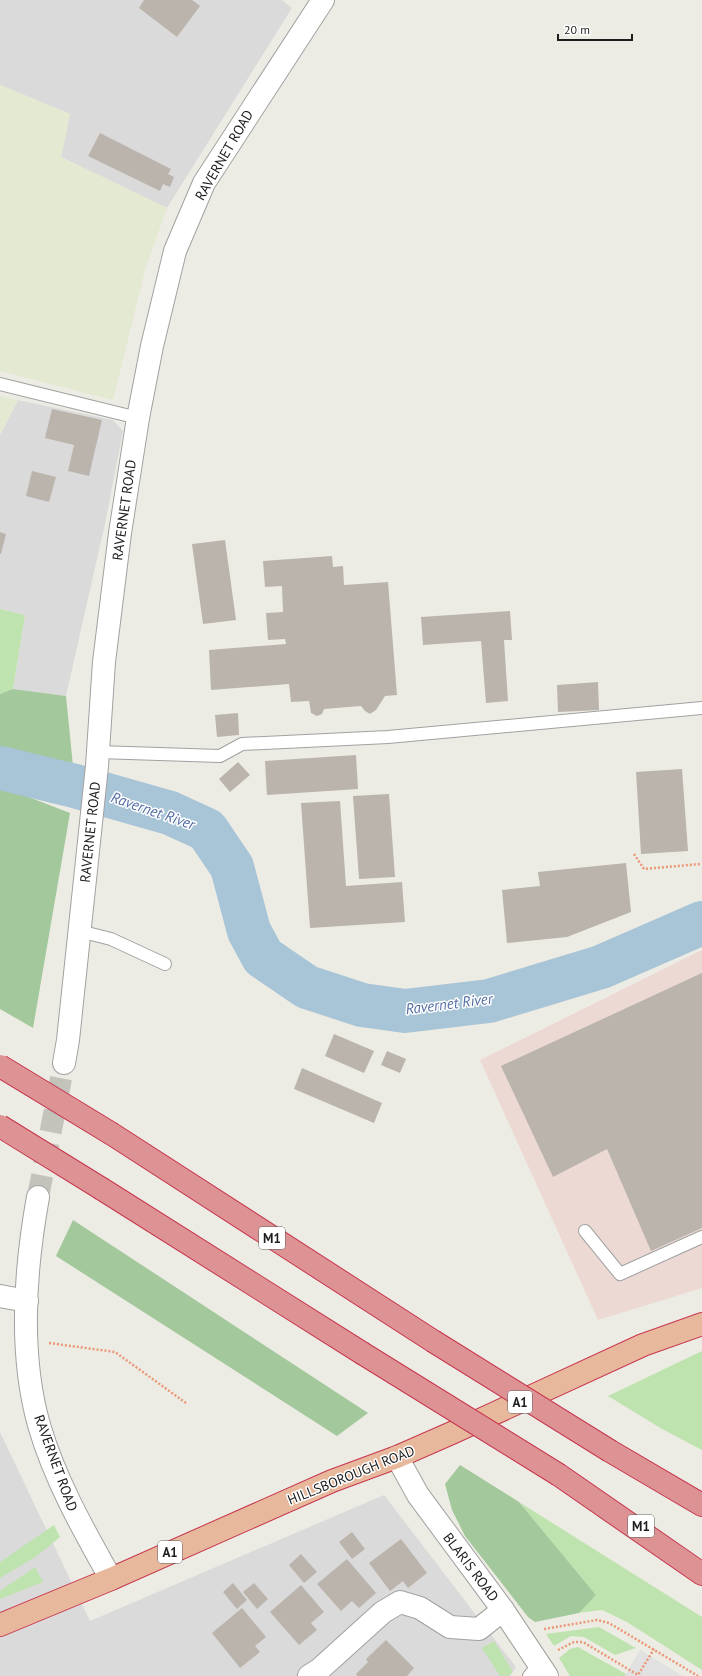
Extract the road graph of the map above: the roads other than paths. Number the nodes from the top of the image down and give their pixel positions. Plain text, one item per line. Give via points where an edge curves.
1 (323, 0) edge
2 (0, 384) edge
3 (138, 418) junction
4 (702, 708) edge
5 (98, 759) junction
6 (79, 931) junction
7 (165, 964) dead end
8 (64, 1063) tunnel mouth
9 (0, 1066) edge
10 (0, 1126) edge
11 (38, 1197) tunnel mouth
12 (585, 1231) dead end
13 (702, 1237) edge
14 (0, 1296) edge
15 (27, 1301) junction
16 (702, 1324) edge
17 (396, 1457) junction
18 (579, 1489) junction
19 (699, 1502) edge
20 (702, 1563) edge
21 (702, 1574) edge
22 (111, 1579) junction
23 (503, 1610) junction
24 (0, 1625) edge
25 (542, 1668) edge
26 (309, 1676) edge

1 - 3 street, RAVERNET ROAD via 204,183 175,251
2 - 3 lane
3 - 5 street, RAVERNET ROAD via 104,662
4 - 5 lane via 388,737 242,744 220,756
5 - 6 street, RAVERNET ROAD
6 - 7 lane via 111,940
6 - 8 street, RAVERNET ROAD
9 - 19 highway, M1, bridge via 112,1134 433,1341 610,1451
10 - 18 highway, M1, bridge
11 - 15 street, RAVERNET ROAD
12 - 13 lane via 620,1274
14 - 15 street
15 - 22 street, RAVERNET ROAD via 29,1377 39,1426 76,1517
16 - 17 highway, HILLSBOROUGH ROAD / A1 via 643,1345
17 - 22 highway, HILLSBOROUGH ROAD / A1 via 332,1481
17 - 23 street, BLARIS ROAD via 418,1495
18 - 20 highway, M1
18 - 21 highway
22 - 24 highway, HILLSBOROUGH ROAD / A1
23 - 25 street, BLARIS ROAD
23 - 26 street via 479,1629 458,1628 450,1627 420,1608 400,1602 383,1612

